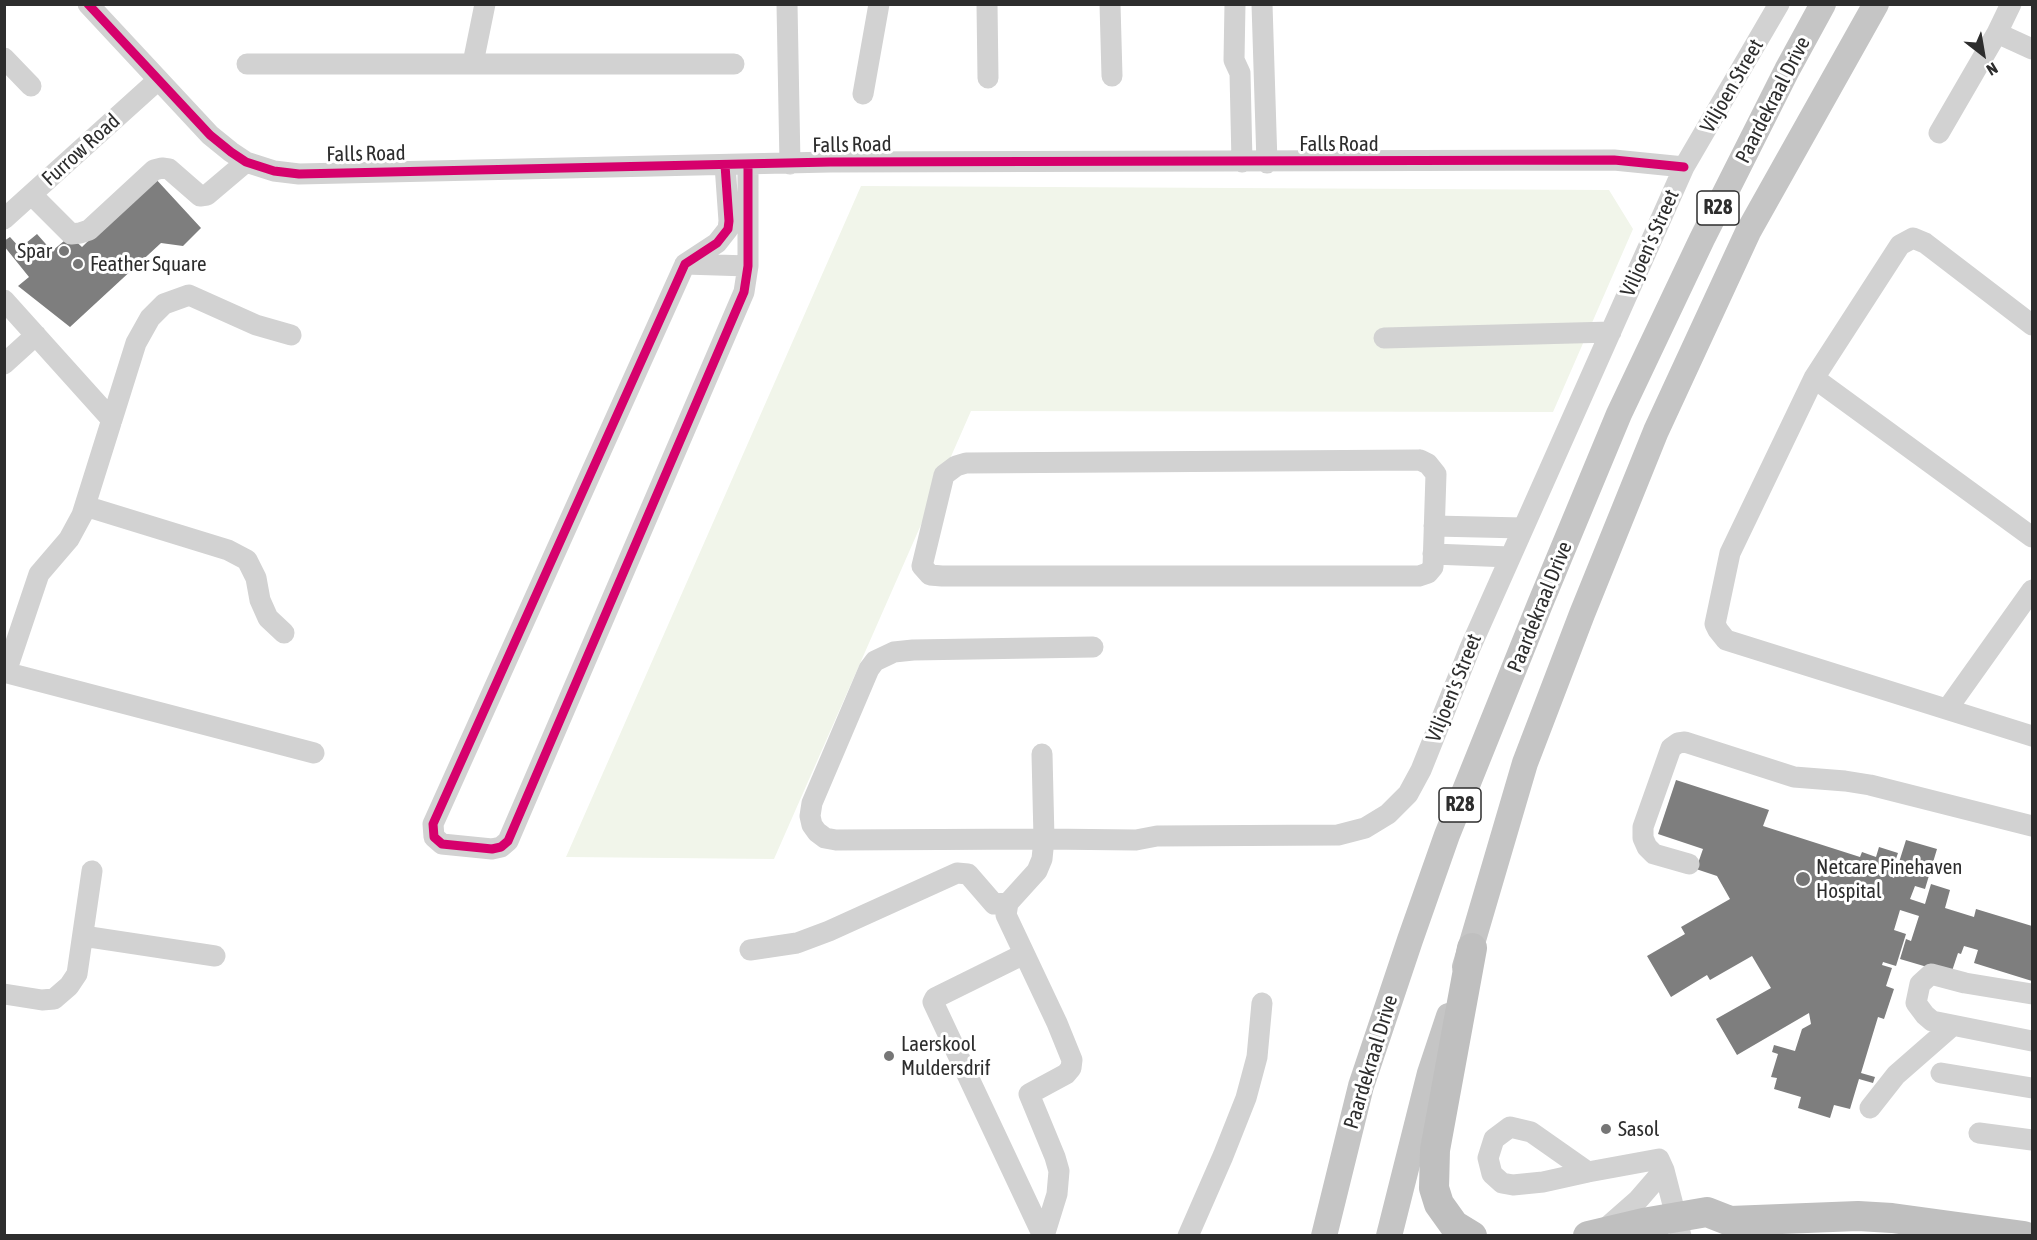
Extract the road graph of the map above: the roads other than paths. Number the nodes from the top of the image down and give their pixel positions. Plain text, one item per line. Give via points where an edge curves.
1 (88, 4) edge
2 (485, 4) edge
3 (787, 4) edge
4 (879, 4) edge
5 (987, 4) edge
6 (1110, 4) edge
7 (1235, 4) edge
8 (1262, 4) edge
9 (1779, 4) edge
10 (1823, 4) edge
11 (1862, 4) edge
12 (1876, 4) edge
13 (2011, 4) edge
14 (1997, 33) junction
15 (2032, 49) edge
16 (4, 58) edge
17 (473, 63) junction
18 (247, 64) dead end
19 (734, 64) dead end
20 (1240, 74) junction
21 (1265, 74) junction
22 (1112, 76) dead end
23 (988, 78) dead end
24 (158, 80) junction
25 (31, 86) dead end
26 (863, 94) dead end
27 (1940, 133) dead end
28 (246, 162) junction
29 (1242, 162) junction
30 (1267, 163) junction
31 (790, 164) junction
32 (725, 165) junction
33 (748, 165) junction
34 (1684, 167) junction
35 (32, 195) junction
36 (738, 204) junction
37 (4, 219) edge
38 (1748, 232) junction
39 (685, 264) junction
40 (748, 266) junction
41 (4, 300) edge
42 (2032, 325) edge
43 (1611, 332) junction
44 (36, 335) junction
45 (291, 335) dead end
46 (1384, 338) dead end
47 (4, 364) edge
48 (1814, 378) junction
49 (112, 420) junction
50 (85, 506) junction
51 (1434, 526) junction
52 (1523, 528) junction
53 (2032, 537) edge
54 (1433, 554) junction
55 (1510, 557) junction
56 (2032, 590) edge
57 (284, 633) dead end
58 (1093, 646) dead end
59 (5, 672) edge
60 (1947, 708) junction
61 (2032, 736) edge
62 (314, 753) dead end
63 (1042, 754) dead end
64 (2032, 826) edge
65 (1043, 849) junction
66 (1689, 864) dead end
67 (92, 871) dead end
68 (1008, 903) junction
69 (82, 936) junction
70 (1472, 948) junction
71 (750, 950) dead end
72 (1024, 954) junction
73 (215, 956) dead end
74 (4, 994) edge
75 (2032, 994) edge
76 (1262, 1003) dead end
77 (1952, 1026) junction
78 (2032, 1041) edge
79 (1941, 1073) dead end
80 (2032, 1088) edge
81 (1870, 1108) dead end
82 (1979, 1133) dead end
83 (2032, 1140) edge
84 (1664, 1170) junction
85 (1059, 1171) junction
86 (1588, 1172) dead end
87 (1026, 1201) junction
88 (1331, 1207) junction
89 (1857, 1226) edge
90 (1679, 1227) edge
91 (1773, 1227) edge
92 (1721, 1228) edge
93 (1595, 1234) edge
94 (1043, 1236) edge
95 (1188, 1236) edge
96 (1316, 1236) edge
97 (1324, 1236) edge
98 (1389, 1236) edge
99 (1472, 1236) edge
100 (2024, 1236) edge

1 - 24 street, Falls Road
2 - 17 street
3 - 31 street
4 - 26 street
5 - 23 street
6 - 22 street
7 - 20 street via 1234,60
8 - 21 street
9 - 34 street, Viljoen Street
10 - 88 main road, Paardekraal Drive / R28 via 1619,414 1540,604 1447,835 1410,940 1361,1086
11 - 38 main road via 1758,198
12 - 38 main road, Paardekraal Drive / R28
13 - 14 street
14 - 15 street
14 - 27 street
16 - 25 street
17 - 18 street
17 - 19 street
20 - 21 street
20 - 29 street
21 - 30 street
24 - 28 street, Falls Road via 210,135
24 - 35 street, Furrow Road
28 - 32 street, Falls Road via 299,174
28 - 35 street via 207,195 200,196 169,169 154,170 80,233 71,234
29 - 30 street, Falls Road
29 - 31 street, Falls Road
30 - 34 street, Falls Road via 1614,160
31 - 33 street, Falls Road
32 - 33 street, Falls Road
32 - 36 street
33 - 36 street
34 - 43 street, Viljoen's Street
35 - 37 street, Furrow Road
36 - 39 street via 728,229 717,243
36 - 40 street
38 - 70 main road, Paardekraal Drive / R28 via 1656,431 1582,614 1525,762
39 - 40 street
39 - 40 street via 433,824 434,837 442,844 492,849 508,841 744,292
41 - 44 street
42 - 48 street via 1925,243 1913,238 1900,245
43 - 46 street
43 - 52 street, Viljoen's Street
44 - 47 street
44 - 49 street
45 - 49 street via 256,325 189,295 164,304 150,318 136,343
48 - 53 street
48 - 60 street via 1730,553 1715,624 1726,640
49 - 50 street
50 - 57 street via 228,550 247,560 268,618
50 - 59 street via 69,539 39,574
51 - 52 street
51 - 54 street
51 - 54 street via 1436,474 1420,460 966,463 944,475 922,566 930,575 942,576 1419,576 1433,567
52 - 55 street, Viljoen's Street
54 - 55 street
55 - 65 street, Viljoen's Street via 1421,770 1408,794 1373,824 1338,835 1157,836
56 - 60 street
58 - 65 street, Viljoen's Street via 913,650 883,656 869,669 812,802 812,825 825,838
59 - 62 street
60 - 61 street
63 - 65 street
64 - 66 street via 1870,785 1794,777 1685,742 1671,748 1643,827 1643,838 1654,854
65 - 68 street via 1036,871
67 - 69 street
68 - 71 street via 994,904 968,874 957,873 797,943
68 - 72 street via 1006,915
69 - 73 street
69 - 74 street via 77,974 54,999
70 - 98 main road, Paardekraal Drive / R28 via 1430,1073
70 - 99 highway via 1435,1150 1434,1188 1439,1204 1454,1225
72 - 85 street via 1072,1060 1066,1074 1029,1094
72 - 87 street via 933,1001
75 - 77 street via 1931,974 1920,984 1916,1003 1932,1021
76 - 95 street via 1257,1057 1246,1098
77 - 78 street
77 - 81 street via 1896,1075
79 - 80 street
82 - 83 street
84 - 86 street via 1659,1159
84 - 90 street
84 - 93 street via 1638,1200
85 - 87 street via 1048,1190
85 - 94 street via 1057,1194
87 - 94 street
88 - 96 main road
88 - 97 main road, Paardekraal Drive / R28
89 - 91 highway
89 - 100 highway via 1892,1218
90 - 92 highway via 1707,1212
90 - 93 highway
91 - 92 highway

